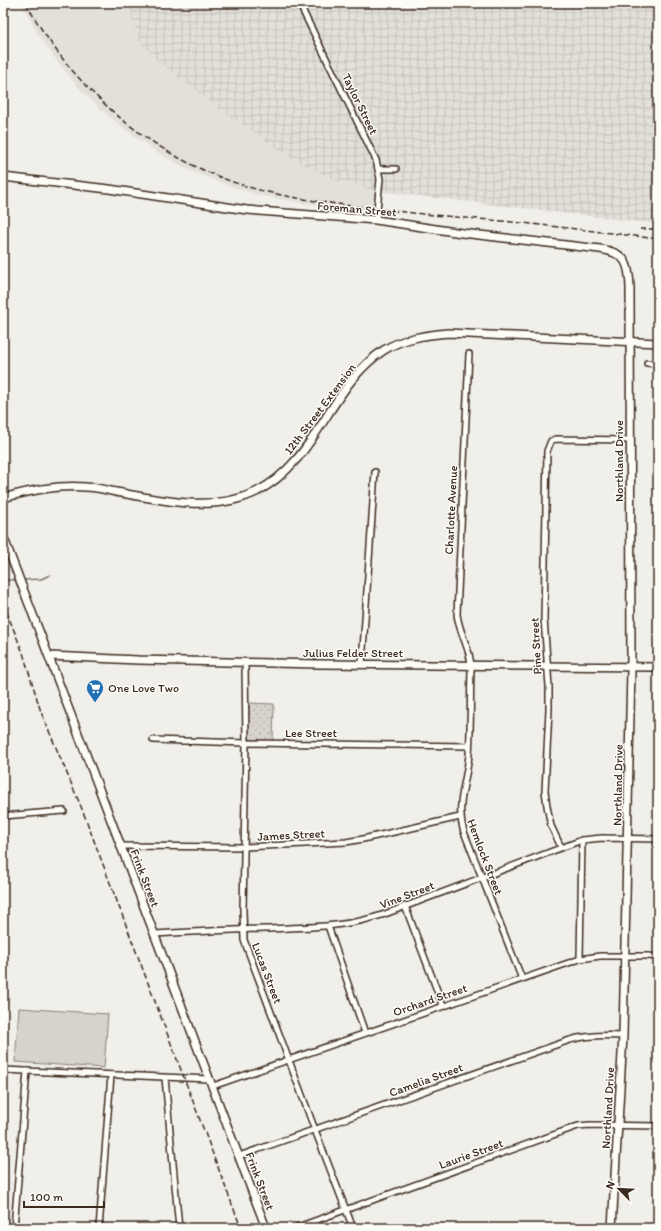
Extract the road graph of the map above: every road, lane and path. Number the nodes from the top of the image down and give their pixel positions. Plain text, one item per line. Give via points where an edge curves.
1 (298, 3) edge
2 (379, 169) junction
3 (396, 169) dead end
4 (3, 177) edge
5 (376, 220) junction
6 (630, 342) junction
7 (658, 343) edge
8 (469, 354) dead end
9 (647, 363) dead end
10 (658, 364) edge
11 (630, 440) junction
12 (375, 472) dead end
13 (3, 498) edge
14 (3, 536) edge
15 (49, 656) junction
16 (245, 662) junction
17 (362, 664) junction
18 (472, 665) junction
19 (547, 666) junction
20 (631, 667) junction
21 (658, 667) edge
22 (153, 740) dead end
23 (246, 743) junction
24 (469, 746) junction
25 (64, 811) dead end
26 (3, 816) edge
27 (460, 817) junction
28 (628, 838) junction
29 (658, 839) edge
30 (582, 840) junction
31 (121, 846) junction
32 (244, 847) junction
33 (561, 847) junction
34 (482, 878) junction
35 (405, 906) junction
36 (328, 926) junction
37 (244, 930) junction
38 (155, 934) junction
39 (625, 956) junction
40 (658, 957) edge
41 (580, 959) junction
42 (522, 979) junction
43 (443, 1006) junction
44 (365, 1033) junction
45 (623, 1036) junction
46 (288, 1060) junction
47 (3, 1070) edge
48 (27, 1071) junction
49 (112, 1075) junction
50 (165, 1078) junction
51 (209, 1079) junction
52 (213, 1086) junction
53 (618, 1126) junction
54 (658, 1126) edge
55 (315, 1130) junction
56 (239, 1156) junction
57 (346, 1210) junction
58 (14, 1228) edge
59 (99, 1228) edge
60 (179, 1228) edge
61 (266, 1228) edge
62 (295, 1228) edge
63 (353, 1228) edge
64 (612, 1228) edge

1 - 2 street, Taylor Street
2 - 3 street
2 - 5 street, Taylor Street
4 - 5 street, Foreman Street via 109,189 247,210
5 - 6 street, Foreman Street via 617,253 626,262 629,272
6 - 7 street, 12th Street Extension
6 - 11 street, Northland Drive
6 - 13 street, 12th Street Extension via 448,333 406,340 370,361 352,380 298,459 268,484 248,494 227,500 194,503 88,487 55,487
8 - 18 street, Charlotte Avenue via 456,614
9 - 10 street
11 - 19 street, Pine Street via 555,439 547,451 544,619
11 - 20 street, Northland Drive
12 - 17 street
14 - 15 street, Frink Street
15 - 16 street, Julius Felder Street
15 - 31 street, Frink Street
16 - 17 street, Julius Felder Street
16 - 23 street, Lucas Street
17 - 18 street, Julius Felder Street
18 - 19 street, Julius Felder Street
18 - 24 street, Hemlock Street
19 - 20 street, Julius Felder Street
19 - 33 street, Pine Street via 549,710 545,791 550,821
20 - 21 street, Julius Felder Street
20 - 28 street, Northland Drive
22 - 23 street, Lee Street
23 - 24 street, Lee Street
23 - 32 street, Lucas Street
24 - 27 street, Hemlock Street
25 - 26 street
27 - 32 street, James Street via 346,842
27 - 34 street, Hemlock Street
28 - 29 street, Vine Street
28 - 30 street, Vine Street
28 - 39 street, Northland Drive
30 - 33 street, Vine Street
30 - 41 street
31 - 32 street, James Street
31 - 38 street, Frink Street
32 - 37 street, Lucas Street
33 - 34 street, Vine Street
34 - 35 street, Vine Street
34 - 42 street, Hemlock Street
35 - 36 street, Vine Street via 370,920
35 - 43 street
36 - 37 street, Vine Street
36 - 44 street
37 - 38 street, Vine Street
37 - 46 street, Lucas Street via 246,946
38 - 51 street, Frink Street
39 - 40 street, Orchard Street
39 - 41 street, Orchard Street
39 - 45 street, Northland Drive
41 - 42 street, Orchard Street
42 - 43 street, Orchard Street
43 - 44 street, Orchard Street
44 - 46 street, Orchard Street
45 - 53 street, Northland Drive
45 - 55 street, Camelia Street via 585,1036 570,1040
46 - 52 street, Orchard Street
46 - 55 street, Lucas Street
47 - 48 street
48 - 49 street
48 - 58 street
49 - 50 street
49 - 59 street
50 - 51 street
50 - 60 street
51 - 52 street, Frink Street
52 - 56 street, Frink Street
53 - 54 street, Laurie Street
53 - 57 street, Laurie Street via 590,1125 572,1128
53 - 64 street, Northland Drive
55 - 56 street, Camelia Street
55 - 57 street, Lucas Street
56 - 61 street, Frink Street
57 - 62 street, Laurie Street
57 - 63 street, Lucas Street

